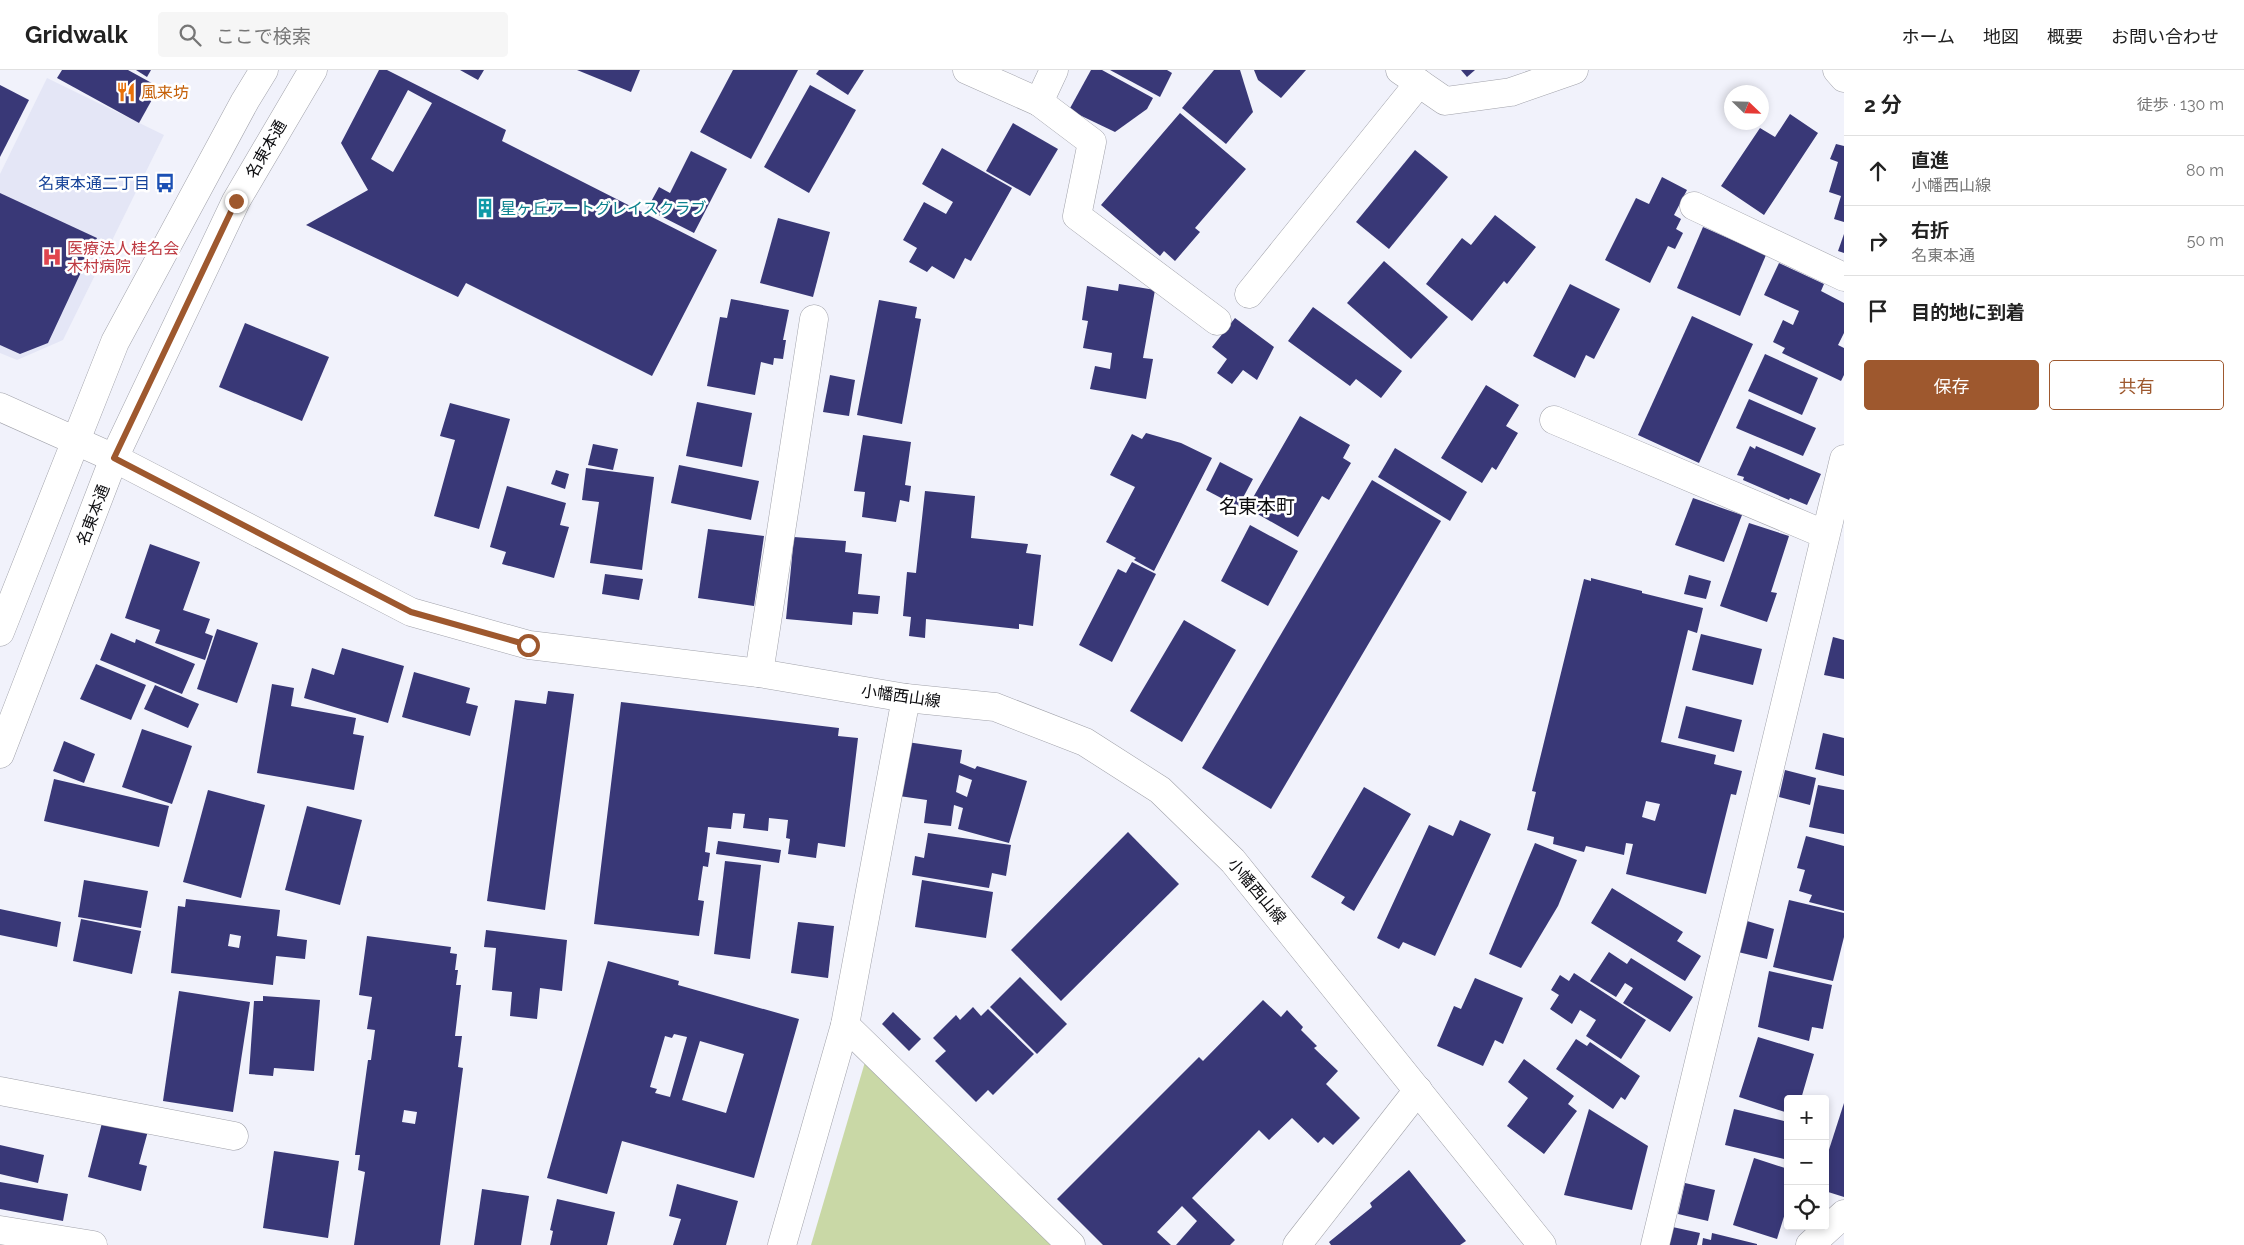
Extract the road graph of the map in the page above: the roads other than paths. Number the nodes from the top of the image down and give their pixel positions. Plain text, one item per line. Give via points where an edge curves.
1 (264, 70) edge
2 (313, 70) edge
3 (967, 70) edge
4 (1054, 70) edge
5 (1574, 70) edge
6 (1838, 70) edge
7 (1410, 77) edge
8 (1844, 78) edge
9 (1039, 102) junction
10 (1694, 206) dead end
11 (1844, 277) edge
12 (1249, 294) dead end
13 (814, 319) dead end
14 (1217, 321) dead end
15 (0, 407) edge
16 (1554, 420) dead end
17 (77, 440) junction
18 (114, 458) junction
19 (1844, 459) edge
20 (1824, 534) junction
21 (0, 632) edge
22 (759, 673) junction
23 (906, 698) junction
24 (0, 754) edge
25 (845, 1025) junction
26 (1418, 1090) junction
27 (0, 1091) edge
28 (234, 1136) dead end
29 (1844, 1214) edge
30 (0, 1230) edge
31 (93, 1245) edge
32 (782, 1245) edge
33 (1071, 1245) edge
34 (1297, 1245) edge
35 (1542, 1245) edge
36 (1655, 1245) edge
37 (1810, 1245) edge

1 - 17 street via 115,342
2 - 18 street, 名東本通 via 236,201
3 - 9 street
4 - 9 street
5 - 7 street via 1511,92 1445,101
6 - 8 street
7 - 12 street
9 - 14 street via 1092,142 1077,216
10 - 11 street
13 - 22 street
15 - 17 street, 小幡西山線
16 - 20 street
17 - 18 street, 小幡西山線
17 - 21 street
18 - 22 street, 小幡西山線 via 411,612 528,645
18 - 24 street, 名東本通
19 - 20 street
20 - 36 street
22 - 23 street, 小幡西山線
23 - 25 street
23 - 26 street, 小幡西山線 via 995,707 1085,742 1160,790 1234,861
25 - 32 street
25 - 33 street
26 - 34 street
26 - 35 street, 小幡西山線
27 - 28 street
29 - 37 street
30 - 31 street

